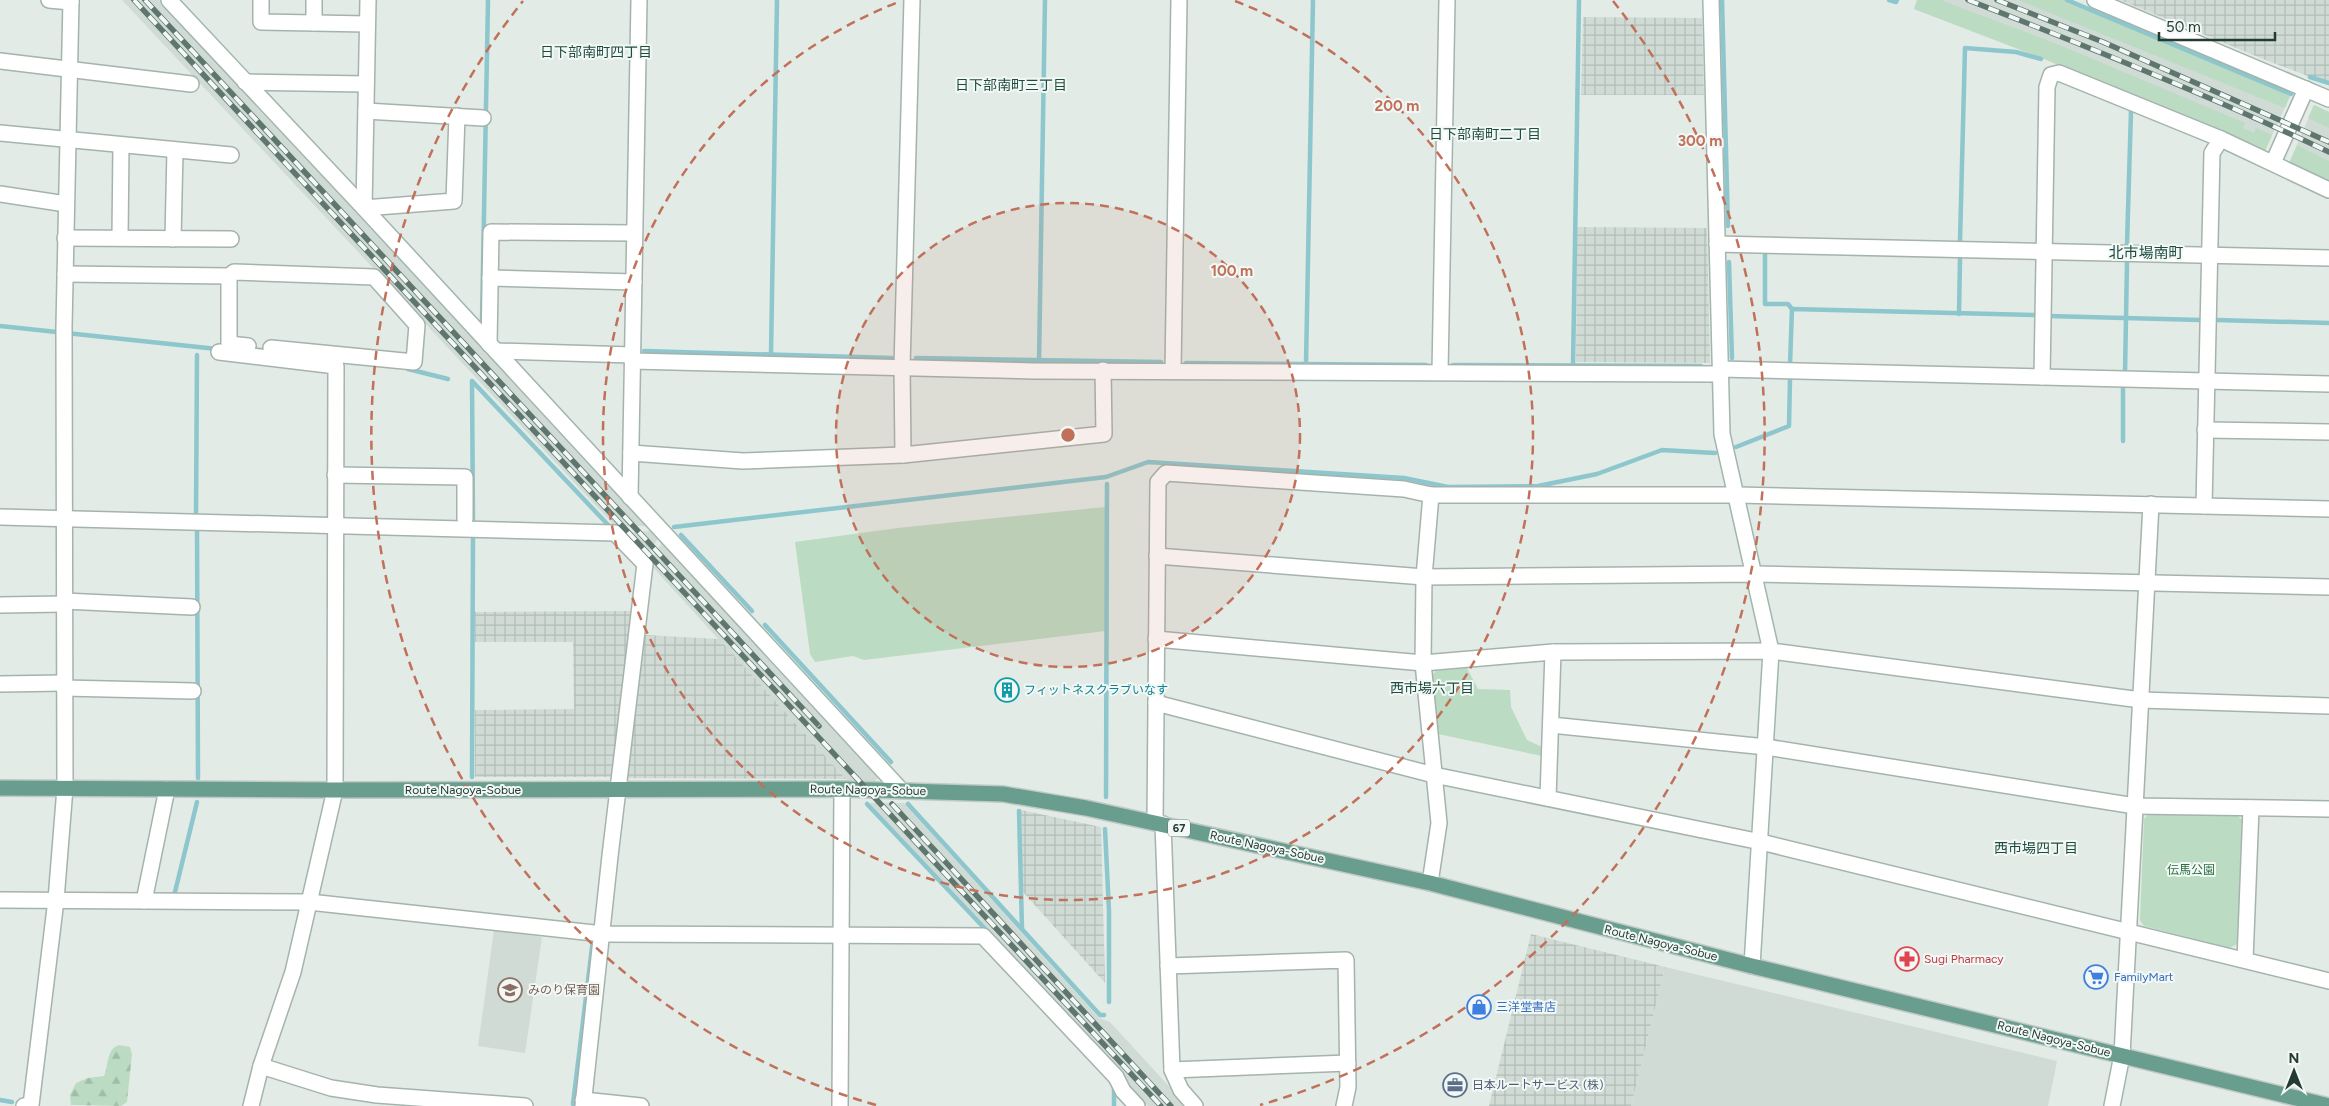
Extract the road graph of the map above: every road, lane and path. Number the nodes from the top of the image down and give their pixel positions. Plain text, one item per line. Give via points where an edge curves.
1 (49, 0) edge
2 (169, 0) edge
3 (261, 0) edge
4 (314, 0) edge
5 (368, 0) edge
6 (639, 0) edge
7 (912, 0) edge
8 (1179, 0) edge
9 (1447, 0) edge
10 (1711, 0) edge
11 (2095, 0) edge
12 (71, 1) edge
13 (314, 23) junction
14 (367, 24) junction
15 (0, 61) edge
16 (69, 70) junction
17 (245, 82) junction
18 (191, 84) dead end
19 (366, 84) junction
20 (2306, 89) junction
21 (2329, 99) edge
22 (366, 111) junction
23 (457, 116) junction
24 (483, 118) dead end
25 (0, 133) edge
26 (2221, 140) junction
27 (67, 141) junction
28 (121, 145) junction
29 (175, 150) junction
30 (231, 155) dead end
31 (2273, 163) junction
32 (2329, 190) edge
33 (0, 194) edge
34 (66, 204) junction
35 (364, 208) junction
36 (634, 233) junction
37 (65, 238) junction
38 (120, 238) junction
39 (172, 239) junction
40 (231, 239) dead end
41 (1717, 244) junction
42 (2044, 252) junction
43 (2209, 255) junction
44 (2329, 258) edge
45 (65, 274) junction
46 (229, 276) junction
47 (490, 278) junction
48 (634, 282) junction
49 (492, 347) junction
50 (220, 352) dead end
51 (632, 358) junction
52 (902, 367) junction
53 (1103, 370) junction
54 (1173, 370) junction
55 (1440, 372) junction
56 (1720, 372) junction
57 (2042, 377) junction
58 (2206, 381) junction
59 (2329, 384) edge
60 (2206, 430) junction
61 (2329, 432) edge
62 (632, 453) junction
63 (903, 455) junction
64 (335, 475) junction
65 (1431, 495) junction
66 (1737, 495) junction
67 (630, 497) junction
68 (2151, 504) junction
69 (2204, 506) junction
70 (2329, 509) edge
71 (0, 517) edge
72 (64, 518) junction
73 (465, 519) dead end
74 (334, 526) junction
75 (1157, 556) junction
76 (1755, 574) junction
77 (1424, 577) junction
78 (2147, 583) junction
79 (2329, 587) edge
80 (64, 603) junction
81 (0, 604) edge
82 (192, 607) dead end
83 (1156, 640) junction
84 (1771, 651) junction
85 (1553, 652) junction
86 (1423, 663) junction
87 (0, 684) edge
88 (64, 686) junction
89 (193, 691) dead end
90 (2141, 700) junction
91 (1156, 703) junction
92 (2329, 706) edge
93 (1551, 725) junction
94 (1766, 748) junction
95 (1434, 774) junction
96 (0, 788) edge
97 (65, 788) junction
98 (168, 789) junction
99 (335, 790) junction
100 (619, 790) junction
101 (842, 790) junction
102 (901, 790) junction
103 (1548, 798) junction
104 (2135, 806) junction
105 (2251, 808) junction
106 (2329, 809) edge
107 (1159, 823) junction
108 (1761, 842) junction
109 (1430, 883) junction
110 (0, 900) edge
111 (56, 900) junction
112 (144, 901) junction
113 (309, 902) junction
114 (2128, 932) junction
115 (602, 934) junction
116 (842, 934) junction
117 (2245, 960) junction
118 (1168, 966) junction
119 (1752, 966) junction
120 (2329, 981) edge
121 (2122, 1055) junction
122 (1348, 1064) junction
123 (261, 1066) junction
124 (1172, 1070) junction
125 (583, 1103) edge
126 (24, 1106) edge
127 (251, 1106) edge
128 (525, 1106) edge
129 (641, 1106) edge
130 (840, 1106) edge
131 (1137, 1106) edge
132 (1195, 1106) edge
133 (1344, 1106) edge
134 (2112, 1106) edge
135 (2329, 1106) edge

1 - 12 street
2 - 17 street
3 - 13 street via 261,22
4 - 13 street
5 - 14 street
6 - 36 street
7 - 52 street
8 - 54 street
9 - 55 street
10 - 41 street
11 - 20 street
12 - 16 street
13 - 14 street
14 - 19 street
15 - 16 street
16 - 18 street
16 - 27 street
17 - 19 street
17 - 35 street
19 - 22 street
20 - 21 street
20 - 31 street
22 - 23 street
22 - 35 street
23 - 24 street
23 - 35 street via 454,201
25 - 27 street
26 - 31 street
26 - 42 street via 2059,73 2051,75 2048,87
26 - 43 street via 2212,153
27 - 28 street
27 - 34 street
28 - 29 street
28 - 38 street
29 - 30 street
29 - 39 street
31 - 32 street
33 - 34 street
34 - 37 street
35 - 49 street
36 - 47 street via 491,232
36 - 48 street
37 - 38 street
37 - 45 street
38 - 39 street
39 - 40 street
41 - 42 street
41 - 56 street
42 - 43 street
42 - 57 street
43 - 44 street
43 - 58 street
45 - 46 street
45 - 72 street
46 - 46 street via 229,344 414,362 417,325 374,277 234,272
47 - 48 street
47 - 49 street
48 - 51 street
49 - 51 street
49 - 67 street
50 - 64 street via 336,366
51 - 52 street
51 - 62 street
52 - 53 street
52 - 63 street
53 - 54 street
53 - 63 street via 1104,434
54 - 55 street
55 - 56 street
56 - 57 street
56 - 66 street via 1722,434
57 - 58 street
58 - 59 street
58 - 60 street
60 - 61 street
60 - 69 street
62 - 63 street via 742,461
62 - 67 street
64 - 73 street via 465,477
64 - 74 street
65 - 66 street
65 - 75 street via 1404,489 1166,473 1158,482
65 - 77 street
66 - 68 street
66 - 76 street
67 - 102 street
68 - 69 street
68 - 78 street
69 - 70 street
71 - 72 street
72 - 74 street
72 - 80 street
74 - 99 street
74 - 100 street via 615,533 646,564
75 - 77 street
75 - 83 street
76 - 77 street
76 - 78 street
76 - 84 street
77 - 86 street
78 - 79 street
78 - 90 street
80 - 81 street
80 - 82 street
80 - 88 street
83 - 86 street
83 - 91 street
84 - 85 street
84 - 90 street
84 - 94 street
85 - 86 street
85 - 93 street
86 - 95 street
87 - 88 street
88 - 89 street
88 - 97 street
90 - 92 street
90 - 104 street
91 - 95 street
91 - 107 street
93 - 94 street
93 - 103 street
94 - 104 street
94 - 108 street
95 - 103 street
95 - 109 street via 1439,823
96 - 97 main road, Route Nagoya-Sobue / 67
97 - 98 main road, Route Nagoya-Sobue / 67
97 - 111 street
98 - 99 main road, Route Nagoya-Sobue / 67
98 - 112 street
99 - 100 main road, Route Nagoya-Sobue / 67
99 - 113 street
100 - 101 main road, Route Nagoya-Sobue / 67
100 - 115 street
101 - 102 main road, Route Nagoya-Sobue / 67
101 - 116 street
102 - 107 main road, Route Nagoya-Sobue / 67 via 1003,794
103 - 108 street
104 - 105 street
104 - 114 street
105 - 106 street
105 - 117 street
107 - 109 main road, Route Nagoya-Sobue / 67
107 - 118 street
108 - 114 street
108 - 119 street
109 - 119 main road, Route Nagoya-Sobue / 67
110 - 111 street
111 - 112 street
111 - 126 street via 32,1106
112 - 113 street
113 - 115 street
113 - 123 street via 293,972
114 - 117 street
114 - 121 street
115 - 116 street
115 - 125 street
116 - 130 street
116 - 131 street via 983,936 1116,1077 1123,1091
117 - 120 street
118 - 122 street via 1346,960
118 - 124 street
119 - 121 main road, Route Nagoya-Sobue / 67
121 - 134 street
121 - 135 main road, Route Nagoya-Sobue / 67
122 - 124 street
122 - 133 street
123 - 127 street
123 - 128 street via 330,1088 377,1095
124 - 132 street via 1180,1090
125 - 129 street

